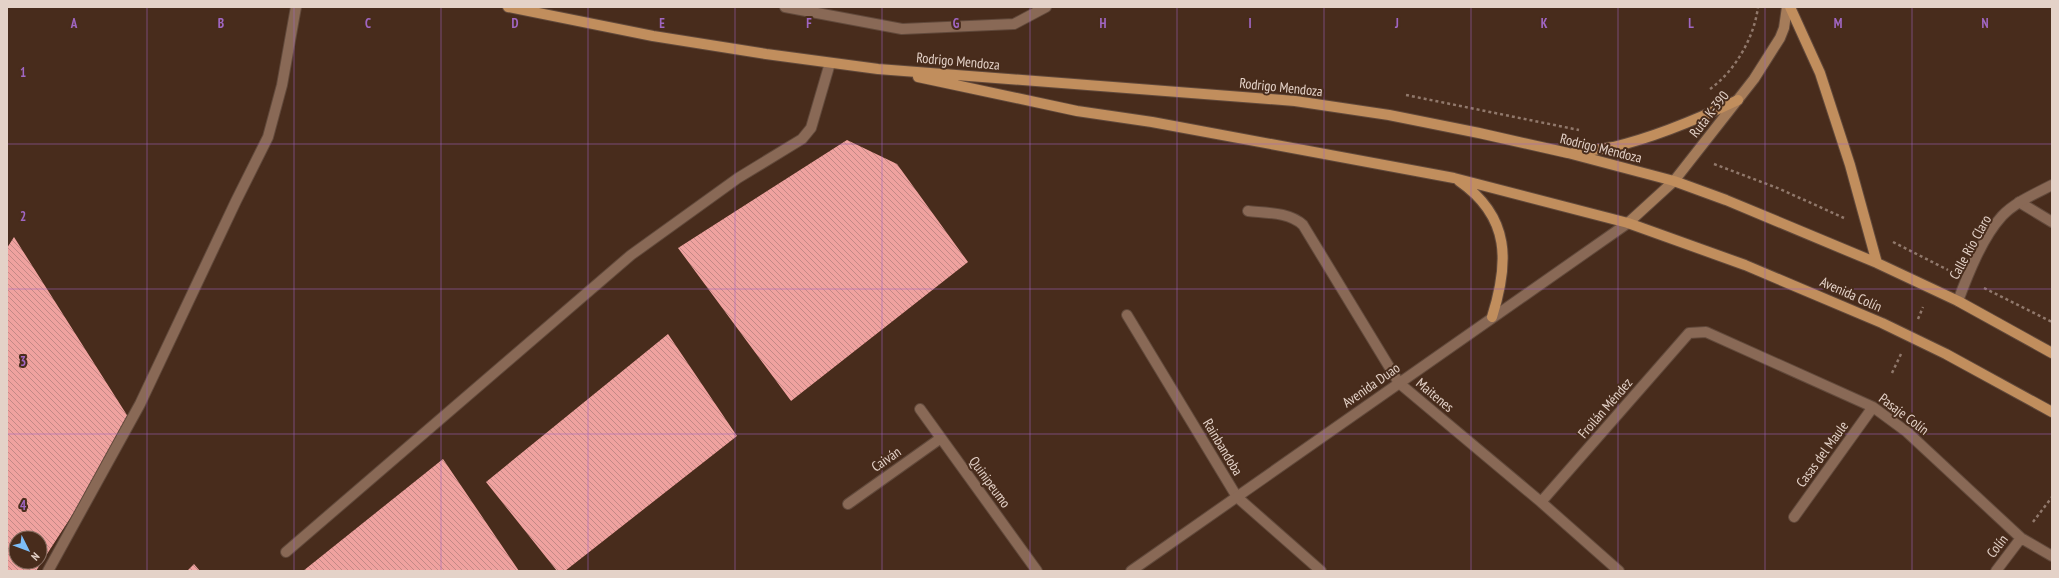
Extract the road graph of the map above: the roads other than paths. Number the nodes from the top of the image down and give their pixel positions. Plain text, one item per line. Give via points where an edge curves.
1 (296, 7) edge
2 (508, 7) edge
3 (785, 7) edge
4 (1046, 7) edge
5 (1788, 7) edge
6 (830, 62) junction
7 (878, 69) junction
8 (1738, 100) junction
9 (1568, 153) junction
10 (1454, 178) junction
11 (1674, 181) junction
12 (2052, 185) edge
13 (2019, 202) junction
14 (1248, 211) dead end
15 (2052, 222) edge
16 (1628, 223) junction
17 (1877, 263) junction
18 (1958, 301) junction
19 (1127, 316) dead end
20 (1492, 317) junction
21 (1689, 333) joint
22 (2052, 353) edge
23 (1399, 383) junction
24 (1873, 407) junction
25 (920, 408) dead end
26 (2052, 412) edge
27 (941, 438) junction
28 (1237, 497) junction
29 (1541, 502) junction
30 (848, 504) dead end
31 (1794, 517) dead end
32 (2021, 538) junction
33 (286, 552) dead end
34 (2052, 556) edge
35 (48, 571) edge
36 (1037, 571) edge
37 (1131, 571) edge
38 (1321, 571) edge
39 (1619, 571) edge
40 (1996, 571) edge

1 - 35 street via 282,85 268,137 140,404
2 - 6 main road, Rodrigo Mendoza via 661,37
3 - 4 street via 902,29 1014,24
5 - 8 main road, Ruta K-390 via 1784,28 1774,49
5 - 17 main road via 1820,73 1850,165
6 - 7 main road, Rodrigo Mendoza
6 - 33 street via 811,128 802,140 738,178 631,255
7 - 9 main road, Rodrigo Mendoza via 1295,101 1388,115
7 - 10 main road, Rodrigo Mendoza via 1077,111 1152,122
8 - 9 main road via 1656,134 1613,146
8 - 11 main road, Ruta K-390
9 - 11 main road, Rodrigo Mendoza
10 - 16 main road, Rodrigo Mendoza
10 - 20 main road via 1476,196 1490,213 1503,247 1502,281
11 - 16 main road, Ruta K-390
11 - 17 main road via 1784,223
12 - 13 street, Calle Río Claro
13 - 15 street
13 - 18 street, Calle Río Claro via 1991,231 1966,279
14 - 23 street, Maitenes via 1289,216 1303,225
16 - 20 street, Avenida Duao
16 - 26 main road, Avenida Colín via 1739,262 1868,317 1946,354
17 - 18 main road
18 - 22 main road
19 - 28 street, Rainbandoba
20 - 23 street, Avenida Duao
21 - 24 street, Pasaje Colín via 1706,332
21 - 29 street, Froilán Méndez
23 - 28 street, Avenida Duao
23 - 29 street, Maitenes
24 - 31 street, Casas del Maule
24 - 32 street, Pasaje Colín via 1907,432
25 - 27 street, Quinipeumo
27 - 30 street, Caiván
27 - 36 street, Quinipeumo
28 - 37 street, Avenida Duao
28 - 38 street, Rainbandoba
29 - 39 street, Maitenes
32 - 34 street, Pasaje Colín
32 - 40 street, Colín

